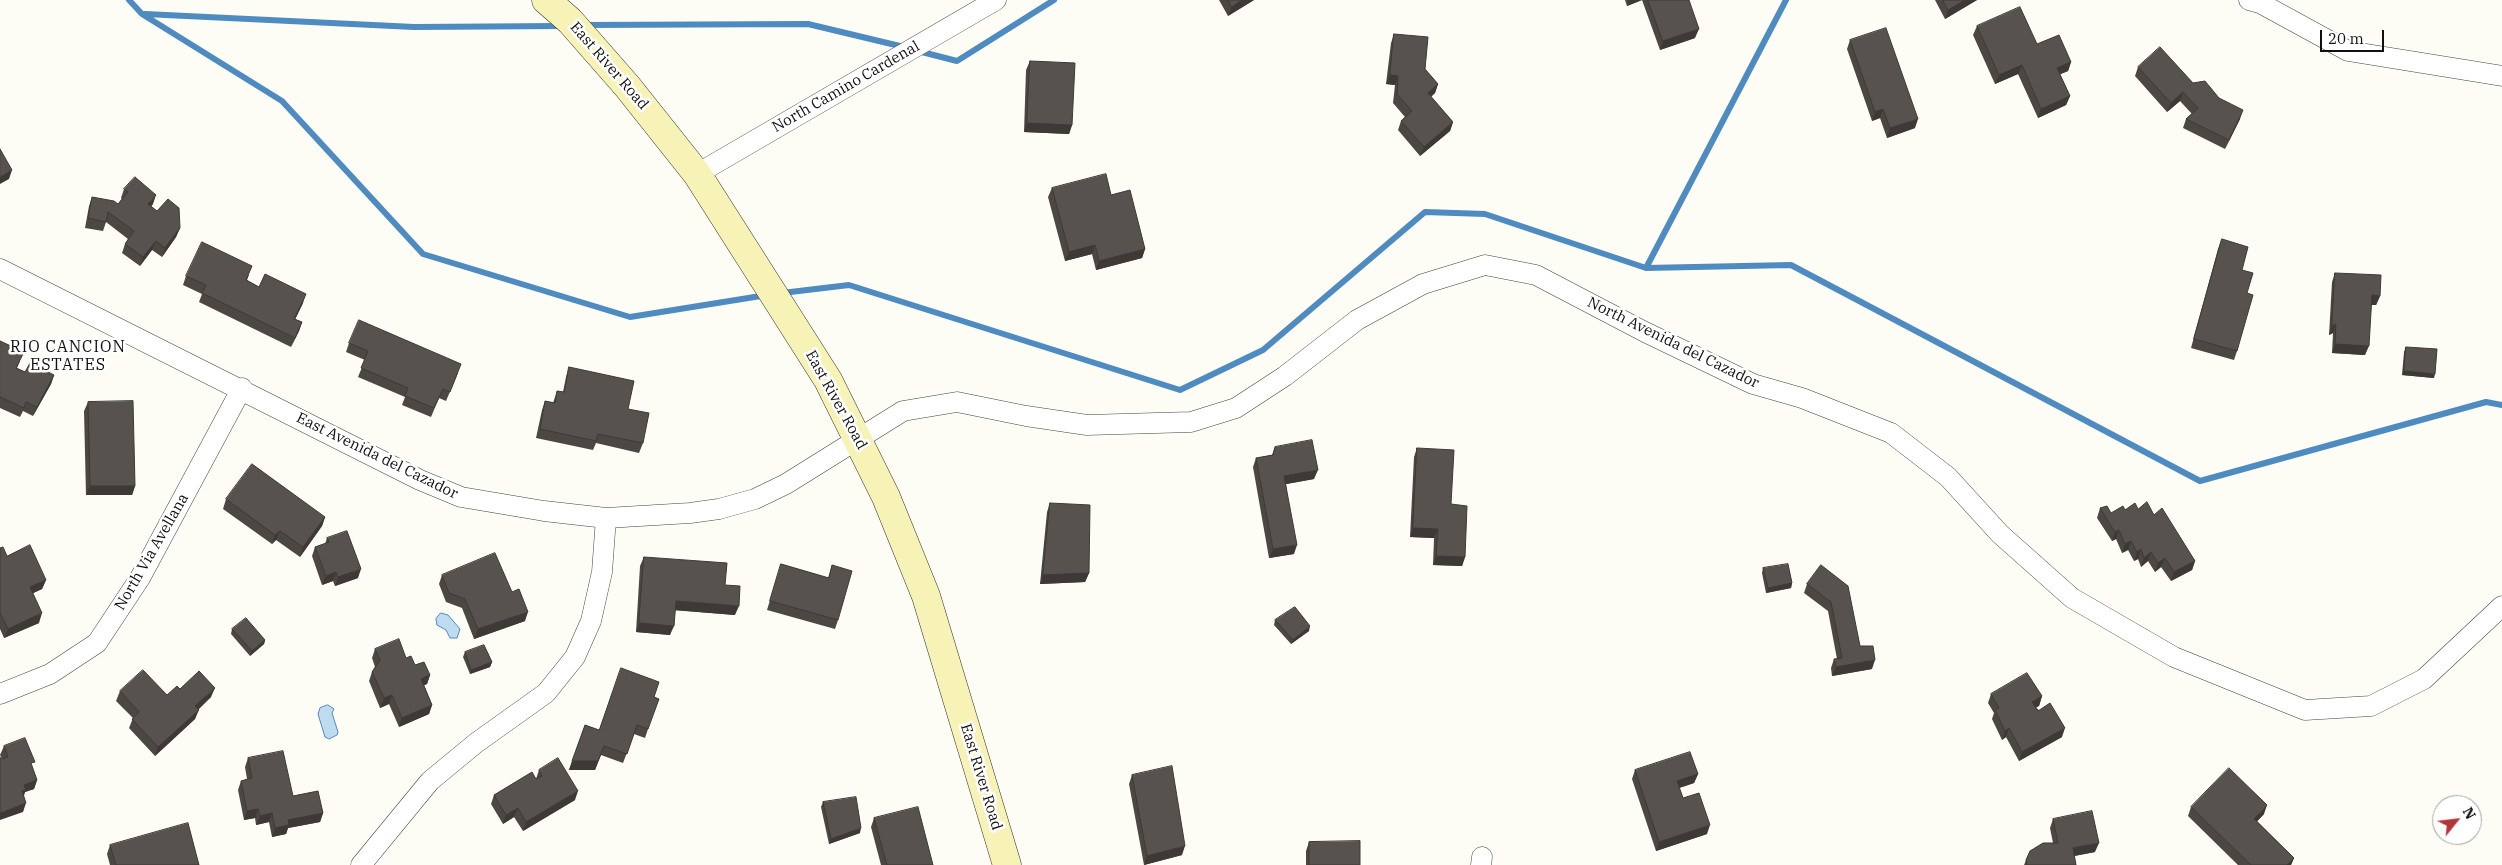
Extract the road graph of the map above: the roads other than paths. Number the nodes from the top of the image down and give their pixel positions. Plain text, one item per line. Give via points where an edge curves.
1 (546, 0) edge
2 (996, 0) edge
3 (2249, 0) edge
4 (2502, 76) edge
5 (696, 174) junction
6 (0, 268) edge
7 (242, 388) junction
8 (860, 440) junction
9 (606, 518) junction
10 (2502, 606) edge
11 (0, 694) edge
12 (360, 865) edge
13 (1008, 865) edge

1 - 5 street, East River Road via 570,21 628,86
2 - 5 street, North Camino Cardenal
3 - 4 street via 2348,51
5 - 8 street, East River Road via 828,380
6 - 7 street, East Avenida del Cazador
7 - 9 street, East Avenida del Cazador via 420,480 461,497
7 - 11 street, North Via Avellana via 136,585 97,644 50,674
8 - 9 street, East Avenida del Cazador via 755,499 710,510
8 - 10 street, North Avenida del Cazador via 903,411 957,402 1087,425 1191,422 1236,408 1285,376 1357,320 1415,289 1485,266 1536,275 1753,384 1802,398 1891,433 1948,477 2000,534 2072,598 2174,657 2305,710 2371,706 2424,679
8 - 13 street, East River Road via 926,596
9 - 12 street via 600,580 591,621 575,657 546,693 430,781

